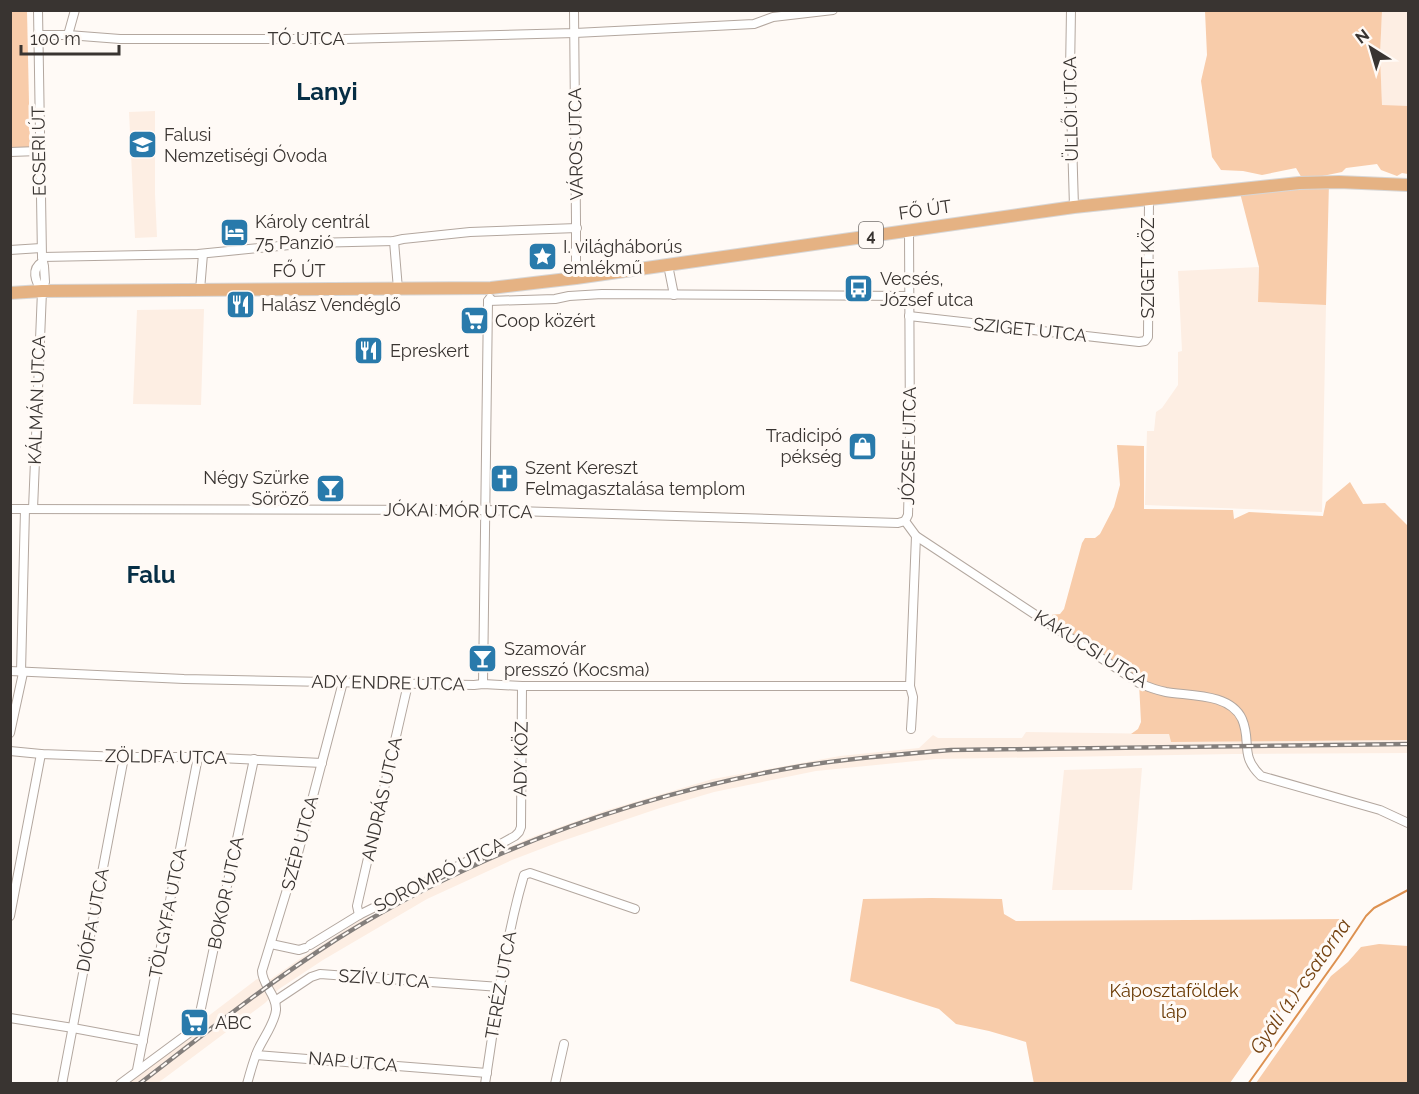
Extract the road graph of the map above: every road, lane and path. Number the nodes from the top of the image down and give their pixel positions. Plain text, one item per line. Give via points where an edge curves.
1 (38, 10) edge
2 (75, 10) edge
3 (574, 10) edge
4 (833, 10) edge
5 (1071, 10) edge
6 (773, 14) edge
7 (574, 33) junction
8 (38, 35) junction
9 (68, 35) junction
10 (39, 151) junction
11 (10, 152) edge
12 (1408, 185) edge
13 (1149, 199) junction
14 (1074, 207) junction
15 (576, 228) junction
16 (909, 230) junction
17 (394, 241) junction
18 (42, 248) junction
19 (10, 250) edge
20 (203, 254) junction
21 (42, 259) junction
22 (668, 265) junction
23 (572, 278) junction
24 (491, 288) junction
25 (398, 289) junction
26 (200, 290) junction
27 (42, 291) junction
28 (10, 293) edge
29 (674, 295) junction
30 (569, 296) junction
31 (909, 296) junction
32 (488, 301) junction
33 (909, 316) junction
34 (1148, 337) joint
35 (10, 509) edge
36 (29, 509) junction
37 (485, 510) junction
38 (904, 521) junction
39 (916, 536) junction
40 (10, 671) edge
41 (22, 672) junction
42 (343, 682) junction
43 (408, 684) junction
44 (483, 684) junction
45 (522, 686) junction
46 (910, 686) junction
47 (911, 729) dead end
48 (10, 733) edge
49 (10, 751) edge
50 (41, 754) junction
51 (198, 756) junction
52 (124, 757) junction
53 (254, 759) junction
54 (322, 763) junction
55 (1408, 823) edge
56 (519, 832) joint
57 (635, 909) dead end
58 (359, 915) junction
59 (10, 916) edge
60 (271, 944) junction
61 (500, 987) junction
62 (275, 1001) junction
63 (10, 1018) edge
64 (73, 1028) junction
65 (143, 1041) junction
66 (564, 1044) dead end
67 (256, 1055) junction
68 (137, 1070) junction
69 (487, 1073) junction
70 (62, 1083) edge
71 (120, 1083) edge
72 (247, 1083) edge
73 (485, 1083) edge
74 (555, 1083) edge

1 - 8 street, ECSERI ÚT
2 - 9 street
3 - 7 street, VÁROS UTCA
4 - 6 street, TÓ UTCA
5 - 14 street, ÜLLŐI UTCA
6 - 7 street, TÓ UTCA via 754,24
7 - 9 street, TÓ UTCA via 344,39 120,39
7 - 15 street, VÁROS UTCA
8 - 9 street, TÓ UTCA
8 - 10 street, ECSERI ÚT
10 - 11 street
10 - 18 street, ECSERI ÚT
12 - 13 main road, FŐ ÚT / 4 via 1299,183
13 - 14 main road, FŐ ÚT / 4
13 - 34 street, SZIGET KÖZ
14 - 16 main road, FŐ ÚT / 4
15 - 17 street, FŐ ÚT via 470,232
15 - 23 street, VÁROS UTCA
16 - 22 main road, FŐ ÚT / 4
16 - 31 street, JÓZSEF UTCA
17 - 20 street, FŐ ÚT via 310,243
17 - 25 street
18 - 19 street
18 - 21 street, ECSERI ÚT
20 - 21 street, FŐ ÚT
20 - 26 street
21 - 27 street, KÁLMÁN UTCA via 35,281
22 - 23 main road, FŐ ÚT / 4
22 - 29 street
23 - 24 main road, FŐ ÚT / 4
23 - 30 street
24 - 25 main road, FŐ ÚT / 4
24 - 32 street
25 - 26 main road, FŐ ÚT / 4
26 - 27 main road, FŐ ÚT / 4
27 - 28 main road, FŐ ÚT / 4
27 - 36 street, KÁLMÁN UTCA
29 - 30 street
29 - 31 street
30 - 32 street
31 - 33 street, JÓZSEF UTCA
32 - 37 street
33 - 34 street, SZIGET UTCA via 1139,342
33 - 38 street, JÓZSEF UTCA via 910,443 908,515
35 - 36 street, JÓKAI MÓR UTCA
36 - 37 street, JÓKAI MÓR UTCA
36 - 41 street, KÁLMÁN UTCA
37 - 38 street, JÓKAI MÓR UTCA
37 - 44 street
38 - 39 street, JÓZSEF UTCA
39 - 46 street
39 - 55 street, KAKUCSI UTCA via 1139,683 1160,691 1212,698 1233,708 1242,718 1248,759 1261,776 1380,810
40 - 41 street, ADY ENDRE UTCA
41 - 42 street, ADY ENDRE UTCA
41 - 48 street, KÁLMÁN UTCA
42 - 43 street, ADY ENDRE UTCA
42 - 54 street, SZÉP UTCA
43 - 44 street, ADY ENDRE UTCA
43 - 58 street, ANDRÁS UTCA via 357,906
44 - 45 street, ADY ENDRE UTCA
45 - 46 street, ADY ENDRE UTCA
45 - 56 street, ADY KÖZ
46 - 47 street
49 - 50 street, ZÖLDFA UTCA
50 - 52 street, ZÖLDFA UTCA
50 - 59 street
51 - 52 street, ZÖLDFA UTCA
51 - 53 street, ZÖLDFA UTCA
51 - 65 street, TÖLGYFA UTCA
52 - 64 street, DIÓFA UTCA
53 - 54 street, ZÖLDFA UTCA
53 - 68 street, BOKOR UTCA via 197,1027
54 - 60 street, SZÉP UTCA
56 - 58 street, SOROMPÓ UTCA
57 - 61 street, TERÉZ UTCA via 530,873 524,875
58 - 60 street, SOROMPÓ UTCA via 299,950
60 - 62 street, SZÉP UTCA via 262,979
61 - 62 street, SZÍV UTCA via 321,974
61 - 69 street, TERÉZ UTCA
62 - 67 street via 275,1016
63 - 64 street
64 - 65 street
64 - 70 street, DIÓFA UTCA
65 - 68 street, TÖLGYFA UTCA
66 - 74 street
67 - 69 street, NAP UTCA
67 - 72 street
68 - 71 street
69 - 73 street, TERÉZ UTCA

